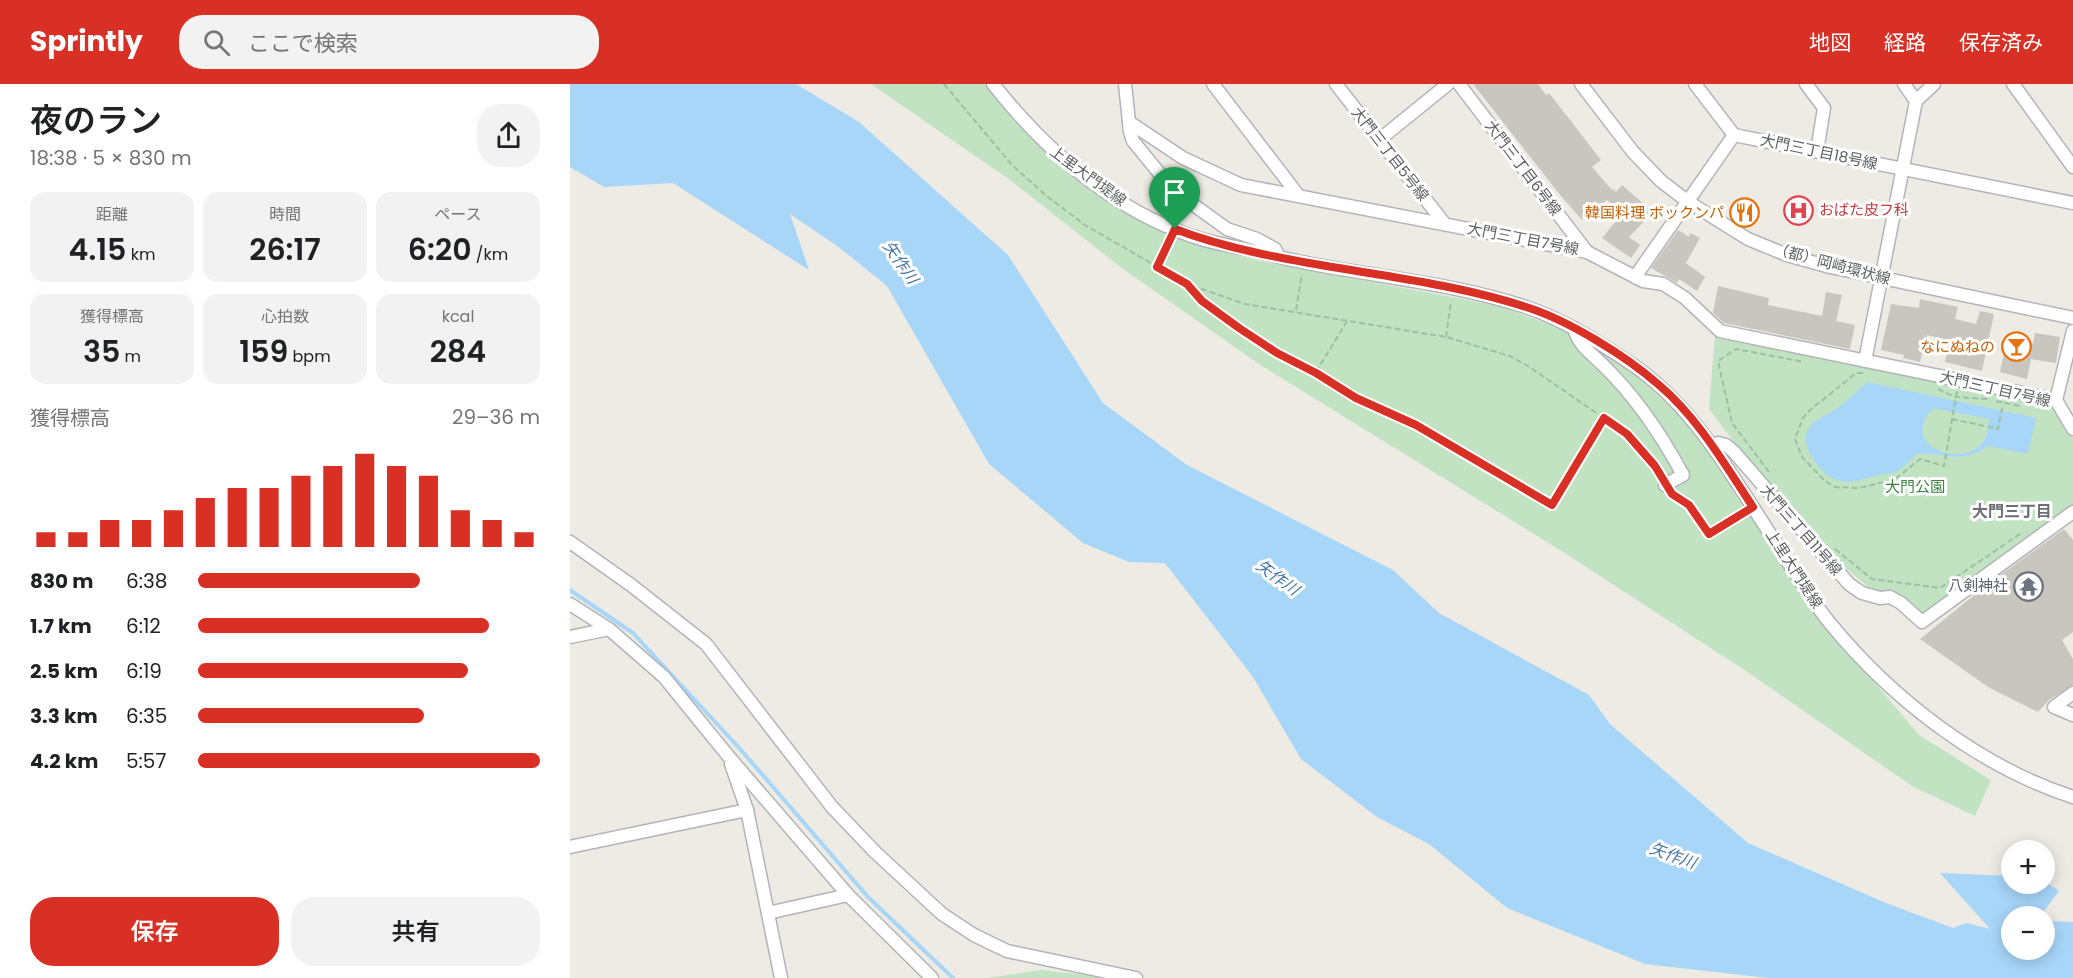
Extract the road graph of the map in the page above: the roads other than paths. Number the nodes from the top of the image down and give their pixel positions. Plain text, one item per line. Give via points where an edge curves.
1 (993, 84) edge
2 (1125, 84) edge
3 (1213, 84) edge
4 (1336, 84) edge
5 (1448, 84) edge
6 (1460, 84) edge
7 (1581, 84) edge
8 (1695, 84) edge
9 (1806, 84) edge
10 (1904, 84) edge
11 (1934, 84) edge
12 (2013, 84) edge
13 (1916, 102) junction
14 (1129, 122) junction
15 (1734, 135) junction
16 (1379, 140) junction
17 (1816, 151) junction
18 (2073, 167) edge
19 (1902, 170) junction
20 (1298, 195) junction
21 (1687, 201) junction
22 (2073, 203) edge
23 (1444, 223) junction
24 (1587, 252) junction
25 (1279, 256) junction
26 (1635, 277) junction
27 (1881, 278) junction
28 (2073, 318) edge
29 (1574, 328) junction
30 (2073, 331) edge
31 (1864, 367) junction
32 (2056, 400) junction
33 (2073, 429) edge
34 (1713, 446) junction
35 (1665, 485) road end
36 (2073, 512) edge
37 (570, 542) edge
38 (570, 604) edge
39 (609, 629) junction
40 (570, 637) edge
41 (2073, 693) edge
42 (2073, 715) edge
43 (729, 757) junction
44 (2073, 797) edge
45 (747, 810) junction
46 (570, 847) edge
47 (848, 895) junction
48 (768, 913) junction
49 (781, 978) edge
50 (932, 978) edge
51 (1136, 978) edge

1 - 25 street, 上里大門堤線 via 1047,146 1087,179 1136,210 1203,240
2 - 14 street
3 - 20 street
4 - 16 street, 大門三丁目5号線
5 - 16 street
6 - 24 street, 大門三丁目6号線
7 - 21 street, （都）岡崎環状線 via 1632,152
8 - 15 street
9 - 17 street via 1824,108
10 - 13 street
11 - 13 street
12 - 18 street
13 - 19 street
14 - 20 street, 大門三丁目7号線 via 1183,158 1241,184
14 - 25 street via 1133,141 1173,190 1227,229 1257,239 1275,249
15 - 17 street, 大門三丁目18号線
15 - 21 street
16 - 23 street, 大門三丁目5号線
17 - 19 street, 大門三丁目18号線
19 - 22 street, 大門三丁目18号線
19 - 27 street
20 - 23 street, 大門三丁目7号線
21 - 26 street
21 - 27 street, （都）岡崎環状線 via 1748,239 1787,255
23 - 24 street, 大門三丁目7号線
24 - 26 street, 大門三丁目7号線
25 - 29 street, 上里大門堤線 via 1526,307
26 - 31 street, 大門三丁目7号線 via 1663,284 1685,298 1720,331
27 - 28 street, （都）岡崎環状線
27 - 31 street
29 - 34 street, 上里大門堤線 via 1660,385
29 - 35 street via 1582,345 1619,380 1663,438 1683,475
30 - 32 street
31 - 32 street, 大門三丁目7号線
32 - 33 street, 大門三丁目7号線
34 - 36 street, 大門三丁目11号線 via 1726,445 1734,452 1849,584 1862,593 1890,597 1922,622
34 - 44 street, 上里大門堤線 via 1828,621 1895,694 2014,773
37 - 51 street via 706,644 832,807 942,914 1007,951
38 - 39 street
39 - 40 street
39 - 43 street via 664,677
41 - 42 street via 2054,707
43 - 45 street
43 - 47 street
45 - 46 street
45 - 48 street
47 - 48 street
47 - 50 street
48 - 49 street

